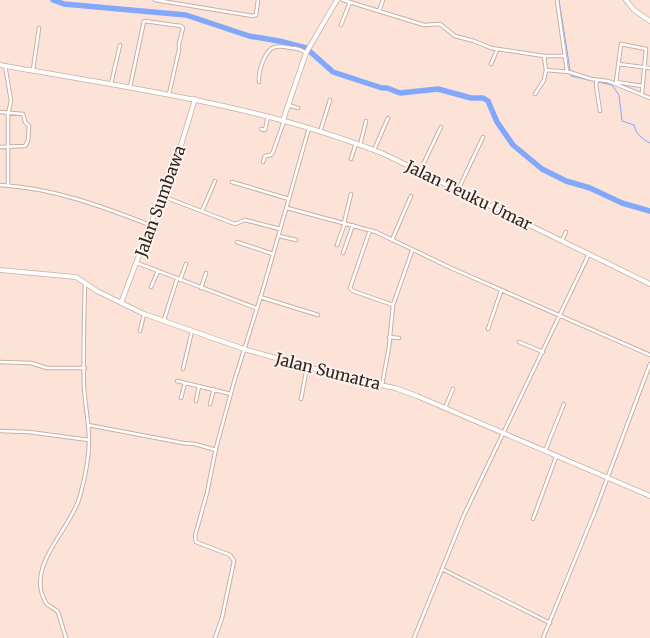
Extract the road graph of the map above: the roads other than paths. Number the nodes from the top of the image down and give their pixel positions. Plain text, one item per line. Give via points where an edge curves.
1 (155, 0) edge
2 (258, 0) edge
3 (338, 0) edge
4 (343, 0) edge
5 (383, 0) edge
6 (557, 0) edge
7 (626, 0) edge
8 (350, 2) junction
9 (379, 11) junction
10 (650, 21) edge
11 (341, 25) dead end
12 (39, 28) dead end
13 (120, 45) dead end
14 (497, 50) junction
15 (306, 52) junction
16 (544, 56) junction
17 (565, 56) junction
18 (491, 64) dead end
19 (618, 64) junction
20 (2, 65) edge
21 (645, 67) junction
22 (650, 68) edge
23 (33, 70) junction
24 (546, 70) junction
25 (570, 72) junction
26 (259, 82) dead end
27 (597, 82) junction
28 (111, 84) junction
29 (642, 86) junction
30 (130, 88) junction
31 (642, 92) dead end
32 (169, 94) junction
33 (535, 94) dead end
34 (650, 98) edge
35 (195, 99) junction
36 (330, 100) dead end
37 (288, 105) junction
38 (298, 108) dead end
39 (600, 111) dead end
40 (0, 112) edge
41 (8, 112) junction
42 (268, 116) junction
43 (388, 118) dead end
44 (283, 121) junction
45 (366, 121) dead end
46 (441, 127) dead end
47 (310, 128) junction
48 (261, 129) dead end
49 (320, 132) junction
50 (483, 137) dead end
51 (358, 144) junction
52 (0, 147) edge
53 (8, 148) junction
54 (374, 150) junction
55 (351, 159) dead end
56 (263, 162) dead end
57 (420, 171) junction
58 (215, 181) dead end
59 (232, 182) dead end
60 (0, 185) edge
61 (8, 186) junction
62 (458, 190) junction
63 (351, 194) dead end
64 (162, 196) junction
65 (411, 196) dead end
66 (289, 200) junction
67 (287, 208) junction
68 (202, 212) junction
69 (345, 223) junction
70 (150, 225) junction
71 (353, 225) junction
72 (280, 229) junction
73 (370, 230) junction
74 (566, 232) dead end
75 (279, 236) junction
76 (296, 240) dead end
77 (392, 240) junction
78 (562, 240) junction
79 (237, 242) dead end
80 (337, 245) dead end
81 (412, 251) junction
82 (343, 253) dead end
83 (273, 254) junction
84 (590, 254) junction
85 (136, 263) junction
86 (186, 264) dead end
87 (0, 270) edge
88 (158, 271) junction
89 (206, 273) dead end
90 (178, 279) junction
91 (85, 284) junction
92 (650, 284) edge
93 (151, 288) dead end
94 (201, 288) junction
95 (502, 291) junction
96 (260, 298) junction
97 (121, 303) junction
98 (393, 305) junction
99 (256, 308) junction
100 (144, 314) junction
101 (318, 315) dead end
102 (560, 316) junction
103 (164, 321) junction
104 (488, 329) dead end
105 (192, 330) junction
106 (140, 331) dead end
107 (389, 337) junction
108 (399, 338) dead end
109 (519, 342) dead end
110 (244, 349) junction
111 (542, 352) junction
112 (650, 355) edge
113 (0, 362) edge
114 (650, 364) edge
115 (307, 367) junction
116 (85, 368) junction
117 (183, 370) dead end
118 (177, 381) dead end
119 (185, 383) junction
120 (382, 385) junction
121 (199, 386) junction
122 (453, 389) dead end
123 (214, 390) junction
124 (231, 394) junction
125 (180, 398) dead end
126 (301, 399) dead end
127 (196, 401) dead end
128 (210, 404) dead end
129 (564, 404) dead end
130 (445, 408) junction
131 (88, 425) junction
132 (0, 432) edge
133 (503, 433) junction
134 (89, 440) junction
135 (216, 450) junction
136 (545, 451) junction
137 (556, 457) junction
138 (608, 478) junction
139 (650, 496) edge
140 (533, 519) dead end
141 (442, 569) junction
142 (550, 623) junction
143 (66, 638) edge
144 (216, 638) edge
145 (414, 638) edge
146 (543, 638) edge

1 - 2 street via 253,16 256,15
3 - 15 street
4 - 8 street
5 - 9 street
6 - 17 street
7 - 10 street
8 - 9 street
8 - 11 street
9 - 14 street via 427,25 440,24 455,36
12 - 23 street
13 - 28 street
14 - 16 street
14 - 18 street
15 - 26 street via 301,49 270,49 261,66
15 - 37 street
16 - 17 street
16 - 24 street
17 - 25 street
19 - 21 street
19 - 21 street via 620,45 624,44 646,49
19 - 29 street via 617,82
20 - 23 street, Jalan Teuku Umar
20 - 41 street via 11,101
21 - 22 street
21 - 29 street
23 - 28 street, Jalan Teuku Umar
24 - 25 street
24 - 33 street
25 - 27 street
27 - 34 street via 611,82
27 - 39 street
28 - 30 street, Jalan Teuku Umar
29 - 31 street
30 - 32 street, Jalan Teuku Umar
30 - 32 street via 144,21 174,24 183,28
32 - 35 street, Jalan Teuku Umar
35 - 42 street, Jalan Teuku Umar
35 - 64 street, Jalan Sumbawa
36 - 49 street
37 - 38 street
37 - 44 street
40 - 41 street
41 - 53 street
41 - 53 street via 23,114 29,126 25,146
42 - 44 street, Jalan Teuku Umar
42 - 48 street via 265,130
43 - 54 street
44 - 47 street, Jalan Teuku Umar
44 - 56 street via 273,152 264,156
45 - 51 street
46 - 57 street
47 - 49 street, Jalan Teuku Umar
47 - 66 street
49 - 51 street, Jalan Teuku Umar
50 - 62 street
51 - 54 street, Jalan Teuku Umar
51 - 55 street
52 - 53 street
53 - 61 street
54 - 57 street, Jalan Teuku Umar
57 - 62 street, Jalan Teuku Umar
58 - 68 street
59 - 66 street
60 - 61 street
61 - 70 street via 55,193
62 - 78 street, Jalan Teuku Umar
63 - 69 street
64 - 68 street
64 - 70 street, Jalan Sumbawa
65 - 77 street
66 - 67 street
67 - 69 street
67 - 72 street
68 - 72 street via 236,225 245,220
69 - 71 street
69 - 80 street
70 - 85 street, Jalan Sumbawa
71 - 73 street
71 - 82 street
72 - 75 street
73 - 77 street
73 - 98 street via 350,288
74 - 78 street
75 - 76 street
75 - 83 street
77 - 81 street
78 - 84 street, Jalan Teuku Umar
79 - 83 street
81 - 95 street
81 - 98 street
83 - 96 street
84 - 92 street, Jalan Teuku Umar
84 - 102 street
85 - 88 street
85 - 97 street, Jalan Sumbawa
86 - 90 street
87 - 91 street, Jalan Sumatra via 76,277
88 - 90 street
88 - 93 street
89 - 94 street
90 - 94 street
90 - 103 street
91 - 97 street, Jalan Sumatra
91 - 116 street
94 - 99 street
95 - 102 street
95 - 104 street
96 - 99 street
96 - 101 street
97 - 100 street, Jalan Sumatra
98 - 107 street
99 - 110 street
100 - 103 street, Jalan Sumatra
100 - 106 street
102 - 111 street
102 - 112 street
103 - 105 street, Jalan Sumatra
105 - 110 street, Jalan Sumatra
105 - 117 street
107 - 108 street
107 - 120 street
109 - 111 street
110 - 115 street, Jalan Sumatra
110 - 124 street
111 - 133 street
113 - 116 street
114 - 138 street
115 - 120 street, Jalan Sumatra
115 - 126 street
116 - 131 street
118 - 119 street
119 - 121 street
119 - 125 street
120 - 130 street, Jalan Sumatra
121 - 123 street
121 - 127 street
122 - 130 street
123 - 124 street
123 - 128 street
124 - 135 street
129 - 136 street
130 - 133 street, Jalan Sumatra
131 - 134 street
131 - 135 street
132 - 134 street via 29,432
133 - 136 street, Jalan Sumatra
133 - 141 street
134 - 143 street via 79,498 40,576 45,600 58,612
135 - 144 street via 195,538 196,542 230,554 234,561
136 - 137 street, Jalan Sumatra
137 - 138 street, Jalan Sumatra
137 - 140 street
138 - 139 street, Jalan Sumatra
138 - 142 street
141 - 142 street
141 - 145 street
142 - 146 street

